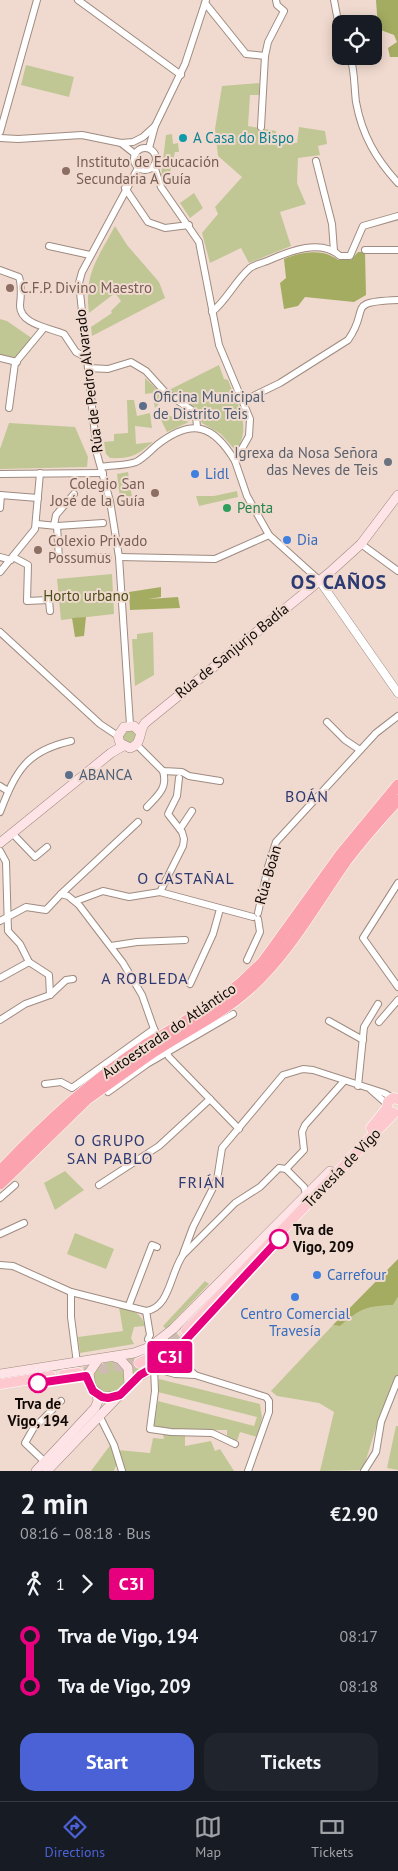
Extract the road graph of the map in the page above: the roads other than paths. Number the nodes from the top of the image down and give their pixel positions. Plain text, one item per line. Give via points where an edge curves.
1 (37, 0) edge
2 (78, 0) edge
3 (276, 0) edge
4 (334, 0) edge
5 (206, 1) edge
6 (337, 15) edge
7 (264, 56) junction
8 (352, 65) edge
9 (181, 75) junction
10 (155, 126) junction
11 (261, 127) dead end
12 (0, 132) edge
13 (0, 138) edge
14 (121, 144) junction
15 (148, 148) junction
16 (135, 154) junction
17 (316, 161) dead end
18 (154, 166) junction
19 (138, 168) junction
20 (398, 183) edge
21 (125, 188) junction
22 (398, 216) edge
23 (189, 225) junction
24 (49, 246) dead end
25 (365, 250) dead end
26 (398, 250) edge
27 (334, 251) junction
28 (90, 256) junction
29 (0, 270) edge
30 (398, 300) edge
31 (212, 312) junction
32 (44, 328) junction
33 (0, 358) edge
34 (86, 358) junction
35 (17, 362) junction
36 (88, 368) junction
37 (243, 401) junction
38 (9, 408) dead end
39 (197, 427) junction
40 (235, 461) junction
41 (102, 470) junction
42 (40, 473) junction
43 (0, 474) edge
44 (74, 494) dead end
45 (1, 495) edge
46 (398, 495) edge
47 (38, 498) junction
48 (0, 508) edge
49 (103, 523) dead end
50 (36, 524) junction
51 (56, 526) junction
52 (269, 534) junction
53 (361, 544) junction
54 (0, 557) edge
55 (118, 557) junction
56 (108, 558) dead end
57 (12, 559) junction
58 (398, 571) edge
59 (0, 572) edge
60 (319, 580) junction
61 (50, 611) dead end
62 (0, 632) edge
63 (398, 694) edge
64 (398, 716) edge
65 (327, 722) dead end
66 (135, 728) junction
67 (120, 740) junction
68 (72, 741) dead end
69 (137, 745) junction
70 (360, 750) junction
71 (163, 771) junction
72 (179, 778) dead end
73 (220, 780) dead end
74 (398, 785) edge
75 (0, 786) edge
76 (8, 791) junction
77 (398, 800) edge
78 (147, 807) dead end
79 (192, 811) dead end
80 (0, 812) edge
81 (138, 822) dead end
82 (180, 829) junction
83 (12, 834) junction
84 (0, 843) edge
85 (46, 847) dead end
86 (0, 851) edge
87 (398, 883) edge
88 (160, 892) junction
89 (61, 894) junction
90 (76, 901) junction
91 (220, 909) junction
92 (256, 916) junction
93 (7, 917) junction
94 (0, 921) edge
95 (185, 940) dead end
96 (111, 946) junction
97 (247, 960) dead end
98 (30, 962) junction
99 (0, 978) edge
100 (73, 979) dead end
101 (190, 984) dead end
102 (398, 987) edge
103 (50, 995) junction
104 (398, 1000) edge
105 (378, 1004) dead end
106 (233, 1014) dead end
107 (0, 1020) edge
108 (329, 1021) dead end
109 (378, 1022) dead end
110 (154, 1029) junction
111 (176, 1033) junction
112 (363, 1040) junction
113 (150, 1048) junction
114 (167, 1053) junction
115 (344, 1080) junction
116 (45, 1084) dead end
117 (358, 1086) junction
118 (108, 1092) dead end
119 (210, 1099) junction
120 (394, 1104) edge
121 (239, 1129) junction
122 (286, 1169) junction
123 (0, 1171) edge
124 (332, 1174) junction
125 (0, 1184) edge
126 (15, 1185) dead end
127 (99, 1185) dead end
128 (306, 1194) junction
129 (0, 1198) edge
130 (24, 1223) dead end
131 (0, 1234) edge
132 (157, 1247) dead end
133 (183, 1255) junction
134 (0, 1265) edge
135 (72, 1292) junction
136 (129, 1305) junction
137 (146, 1311) junction
138 (185, 1330) tunnel mouth
139 (148, 1338) dead end
140 (160, 1348) junction
141 (177, 1350) junction
142 (114, 1357) junction
143 (98, 1360) junction
144 (137, 1362) tunnel mouth
145 (78, 1368) junction
146 (154, 1368) junction
147 (63, 1373) dead end
148 (0, 1374) edge
149 (50, 1374) dead end
150 (196, 1375) junction
151 (89, 1378) junction
152 (398, 1378) edge
153 (0, 1382) edge
154 (129, 1386) junction
155 (0, 1388) edge
156 (396, 1388) edge
157 (97, 1394) junction
158 (120, 1395) junction
159 (61, 1401) dead end
160 (99, 1415) junction
161 (235, 1444) dead end
162 (46, 1467) edge
163 (36, 1471) edge
164 (122, 1471) edge
165 (248, 1471) edge
166 (364, 1471) edge

1 - 12 street
2 - 9 street
3 - 7 street via 284,11
4 - 6 street
5 - 7 street via 246,54
5 - 9 street
7 - 11 street
8 - 20 street via 363,129 370,149
9 - 10 street
10 - 14 street via 143,137
10 - 15 street
13 - 14 street via 82,135
14 - 16 street
15 - 16 street via 142,148
15 - 18 street via 156,155
16 - 19 street
17 - 27 street via 332,224
18 - 19 street via 146,171
18 - 23 street via 161,187
19 - 21 street, Rúa de Pedro Alvarado
21 - 23 street via 148,222 165,228
21 - 28 street, Rúa de Pedro Alvarado
22 - 27 street via 363,226 350,256 340,256
23 - 31 street via 201,249
24 - 28 street
25 - 26 street
27 - 31 street via 298,248 250,268
28 - 34 street, Rúa de Pedro Alvarado via 79,283
29 - 32 street via 19,277 20,313
30 - 37 street via 365,303 360,308 354,333 348,340 280,384
31 - 37 street via 221,350
32 - 34 street via 64,334 76,352
32 - 35 street
33 - 35 street
34 - 36 street, Rúa de Pedro Alvarado
35 - 38 street
36 - 39 street via 108,369 131,362 192,411
36 - 41 street, Rúa de Pedro Alvarado via 97,454
37 - 40 street via 249,436
39 - 40 street via 220,440
39 - 41 street via 177,432 135,462
40 - 52 street via 247,496
41 - 42 street
41 - 55 street, Rúa de Pedro Alvarado
42 - 43 street
42 - 47 street
44 - 51 street via 56,515
45 - 47 street
45 - 48 street
46 - 53 main road, Rúa de Sanjurjo Badía
47 - 50 street
49 - 51 street
50 - 51 street
50 - 57 street
51 - 56 street via 59,559
52 - 55 street via 215,559
52 - 60 street
53 - 58 street
53 - 60 main road, Rúa de Sanjurjo Badía
54 - 57 street
55 - 66 street, Rúa de Pedro Alvarado
57 - 59 street
57 - 61 street via 28,565 27,601 49,600
60 - 63 street
60 - 66 main road, Rúa de Sanjurjo Badía via 146,723
62 - 67 street
64 - 70 street, Rúa Boán
65 - 70 street
66 - 67 main road, Rúa de Sanjurjo Badía via 121,729
66 - 69 main road, Rúa de Sanjurjo Badía via 140,739
67 - 69 main road, Rúa de Sanjurjo Badía via 130,748
67 - 83 main road, Rúa de Sanjurjo Badía via 111,753
68 - 76 street via 38,753 23,764
69 - 71 street
70 - 92 street, Rúa Boán via 276,842
71 - 73 street
71 - 78 street via 165,787
72 - 82 street via 177,796 168,814
74 - 111 highway, Autoestrada do Atlántico via 340,854 263,962 240,984
75 - 76 street
76 - 80 street
77 - 111 highway, Autoestrada do Atlántico via 347,860 303,925 249,990 217,1013
79 - 82 street
81 - 89 street
82 - 88 street via 184,839 182,846
83 - 84 main road, Rúa de Sanjurjo Badía
83 - 85 street via 35,857
86 - 93 street via 6,862
87 - 102 street via 363,938
88 - 90 street via 129,897 103,891
88 - 91 street
89 - 90 street
89 - 93 street via 46,910 26,907
90 - 96 street
91 - 92 street
91 - 101 street via 213,934
92 - 97 street, Rúa Boán via 260,932
93 - 94 street
93 - 98 street via 8,931
95 - 96 street
96 - 110 street via 133,978
98 - 99 street
98 - 103 street via 49,975
100 - 103 street via 66,980
103 - 107 street via 25,1004
104 - 109 street
105 - 112 street via 364,1027
106 - 114 street
108 - 112 street
110 - 114 street
110 - 116 street via 72,1088 61,1082
111 - 113 highway, Autoestrada do Atlántico, bridge
112 - 117 street
113 - 123 highway, Autoestrada do Atlántico via 117,1064 65,1106
113 - 125 highway, Autoestrada do Atlántico via 87,1099
114 - 118 street
114 - 119 street
115 - 117 street
115 - 121 street via 313,1070 288,1073
115 - 122 street via 305,1125 302,1132 304,1150
117 - 120 street via 384,1092
119 - 121 street
119 - 127 street via 159,1146
120 - 124 main road, Travesía de Vigo
121 - 133 street via 222,1148 217,1180 186,1242
122 - 128 street via 304,1187
122 - 133 street via 279,1168 260,1187 234,1203
124 - 128 main road
124 - 138 main road, Travesía de Vigo
124 - 141 main road
126 - 129 street
128 - 140 main road
130 - 131 street
132 - 136 street via 152,1245
133 - 137 street via 161,1305
134 - 135 street via 13,1266
135 - 136 street
135 - 145 street via 71,1317
136 - 137 street
137 - 139 street
140 - 141 street via 168,1343
140 - 142 main road
140 - 144 main road
141 - 146 main road
141 - 150 street via 182,1363
142 - 143 main road
142 - 154 main road via 128,1368
143 - 145 main road
143 - 151 main road via 91,1368
145 - 147 main road
145 - 148 main road
146 - 150 street
146 - 154 main road
146 - 161 street via 150,1429 212,1433
149 - 153 main road
150 - 165 street via 263,1396 269,1401 269,1412
151 - 155 main road via 82,1376
151 - 157 main road
152 - 156 street
154 - 158 main road
156 - 166 street via 381,1422 376,1452
157 - 158 main road via 108,1398
157 - 162 main road via 95,1408
158 - 160 main road
159 - 162 street via 33,1429 25,1443
160 - 162 main road
160 - 164 street
162 - 163 main road

